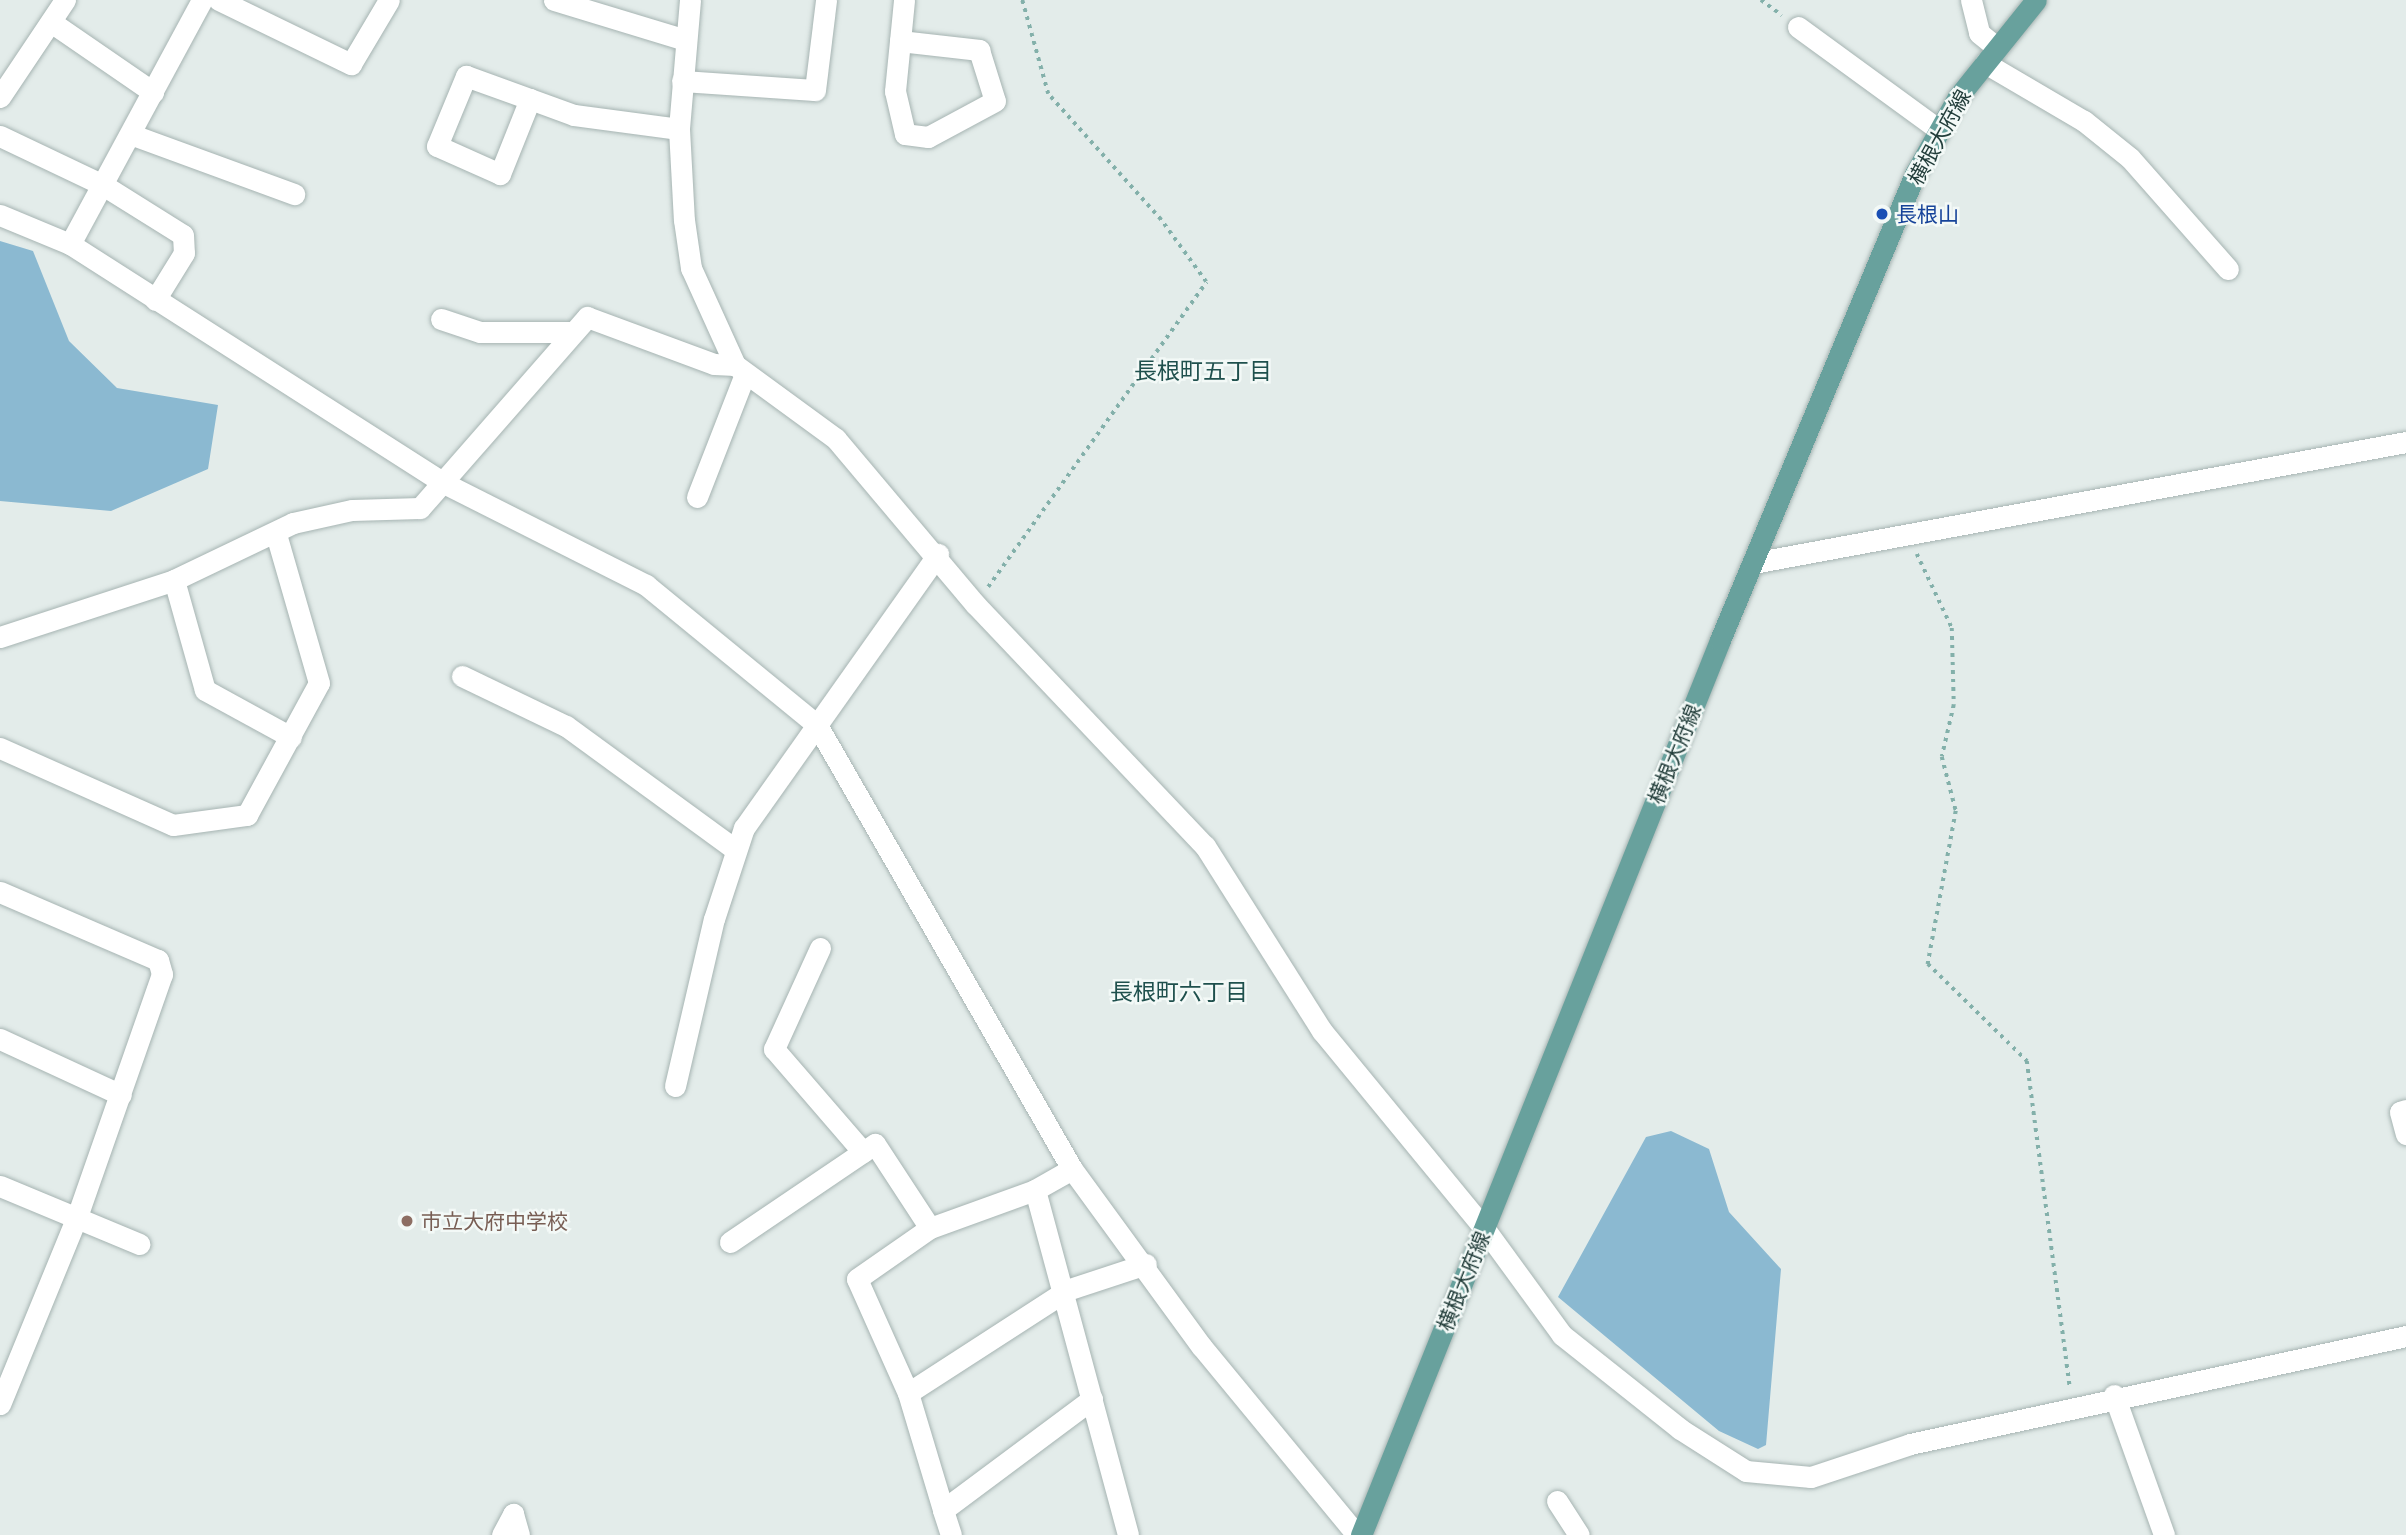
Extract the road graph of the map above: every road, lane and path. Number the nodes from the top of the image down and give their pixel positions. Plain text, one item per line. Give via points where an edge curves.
1 (65, 0) edge
2 (202, 0) edge
3 (219, 0) edge
4 (389, 0) edge
5 (554, 0) edge
6 (690, 0) edge
7 (826, 0) edge
8 (904, 0) edge
9 (1022, 0) edge
10 (2036, 0) edge
11 (1966, 4) edge
12 (51, 22) junction
13 (1798, 27) dead end
14 (686, 40) junction
15 (900, 41) junction
16 (1990, 55) junction
17 (682, 80) junction
18 (153, 92) junction
19 (0, 97) edge
20 (530, 99) junction
21 (679, 129) junction
22 (1938, 130) junction
23 (130, 134) junction
24 (0, 136) edge
25 (103, 185) junction
26 (293, 194) dead end
27 (0, 215) edge
28 (70, 244) junction
29 (2228, 269) dead end
30 (155, 300) junction
31 (441, 320) dead end
32 (570, 332) junction
33 (740, 369) junction
34 (2406, 442) edge
35 (442, 482) junction
36 (697, 497) dead end
37 (276, 534) junction
38 (1910, 535) junction
39 (938, 554) junction
40 (1753, 563) junction
41 (174, 580) junction
42 (975, 604) junction
43 (0, 637) edge
44 (462, 676) dead end
45 (817, 725) junction
46 (291, 737) junction
47 (0, 748) edge
48 (736, 850) junction
49 (0, 892) edge
50 (820, 948) dead end
51 (0, 1039) edge
52 (675, 1086) dead end
53 (121, 1095) junction
54 (2406, 1110) edge
55 (2406, 1134) edge
56 (863, 1152) junction
57 (1072, 1169) junction
58 (1, 1188) edge
59 (1035, 1190) junction
60 (76, 1219) junction
61 (930, 1228) junction
62 (1484, 1228) junction
63 (730, 1242) dead end
64 (139, 1244) dead end
65 (1146, 1264) junction
66 (1067, 1290) junction
67 (2406, 1336) edge
68 (6, 1371) edge
69 (908, 1393) junction
70 (2114, 1395) junction
71 (1092, 1399) junction
72 (0, 1404) edge
73 (2072, 1405) junction
74 (1557, 1501) dead end
75 (943, 1510) junction
76 (1570, 1531) edge
77 (502, 1535) edge
78 (519, 1535) edge
79 (951, 1535) edge
80 (1128, 1535) edge
81 (1359, 1535) edge
82 (2164, 1535) edge

1 - 12 street
2 - 18 street
3 - 4 street via 351,64
5 - 14 street
6 - 14 street
7 - 17 street via 815,90
8 - 15 street
9 - 42 path via 1048,94 1161,220 1206,282
10 - 16 main road, 横根大府線
11 - 16 street
12 - 18 street
12 - 19 street
13 - 22 street
14 - 17 street
15 - 15 street via 895,91 911,139 928,137 995,100 979,50
16 - 22 main road, 横根大府線
16 - 29 street via 2130,158
17 - 21 street
18 - 23 street
20 - 20 street via 466,76 437,146 500,174
20 - 21 street via 574,115
21 - 33 street via 691,268
22 - 40 main road, 横根大府線
23 - 25 street
23 - 26 street
24 - 25 street
25 - 28 street
25 - 30 street via 183,235 184,253
27 - 28 street
28 - 30 street
30 - 35 street
31 - 32 street via 480,332
32 - 33 street via 587,317 714,364
32 - 35 street
33 - 36 street
33 - 39 street via 836,439
34 - 38 street
35 - 37 street via 420,508 352,510 293,523
35 - 45 street via 646,585
37 - 41 street
37 - 46 street via 319,683
38 - 40 street
38 - 73 path via 1952,628 1954,705 1942,757 1956,811 1928,964 2027,1061
39 - 42 street
39 - 45 street
40 - 62 main road, 横根大府線
41 - 43 street
41 - 46 street via 205,690
42 - 62 street via 1205,846 1322,1031
44 - 48 street via 566,726
45 - 48 street via 744,828
45 - 57 street
46 - 47 street via 247,815 173,825
48 - 52 street
49 - 53 street via 158,960 162,974
50 - 56 street via 774,1049
51 - 53 street
53 - 60 street
54 - 55 street via 2400,1112
56 - 61 street via 875,1144
56 - 63 street
57 - 59 street
57 - 65 street
58 - 60 street
59 - 61 street
59 - 66 street
60 - 64 street
60 - 68 street
61 - 69 street via 856,1279
62 - 73 street via 1562,1335 1680,1429 1746,1471 1811,1478 1910,1444
62 - 81 main road, 横根大府線
65 - 66 street
65 - 81 street via 1202,1348
66 - 69 street
66 - 71 street
67 - 70 street
68 - 72 street
69 - 75 street
70 - 73 street
70 - 82 street
71 - 75 street
71 - 80 street
74 - 76 street
75 - 79 street
77 - 78 street via 513,1514

